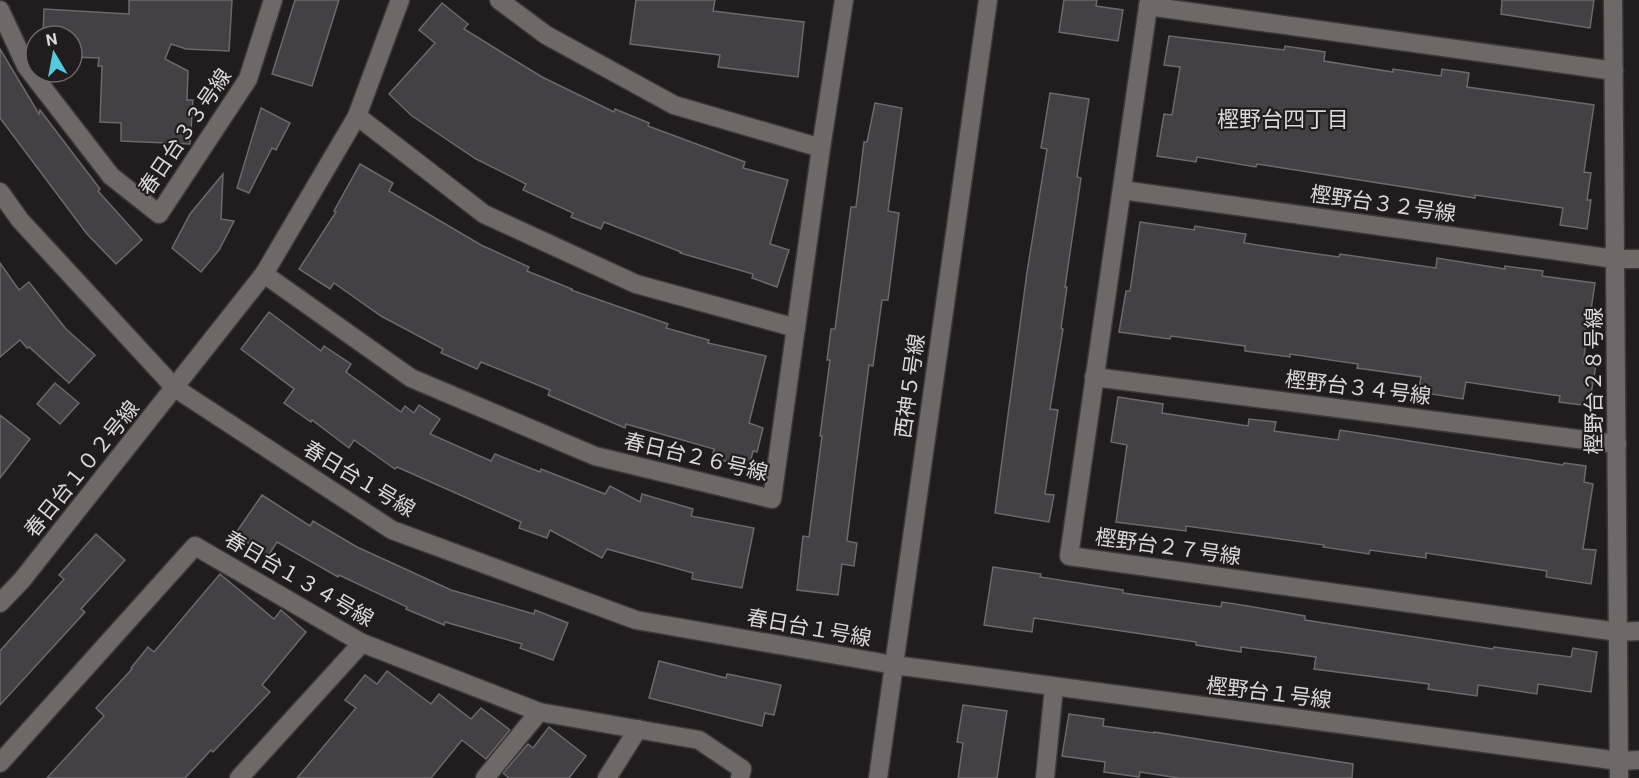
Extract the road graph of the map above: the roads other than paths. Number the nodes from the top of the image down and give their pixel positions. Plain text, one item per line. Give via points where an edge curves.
1 (273, 0) edge
2 (400, 0) edge
3 (499, 0) edge
4 (844, 0) edge
5 (988, 0) edge
6 (1613, 0) edge
7 (1148, 3) edge
8 (0, 10) edge
9 (1614, 71) junction
10 (357, 116) junction
11 (821, 148) junction
12 (1122, 190) junction
13 (0, 192) edge
14 (1615, 259) junction
15 (1639, 259) edge
16 (264, 274) junction
17 (796, 328) junction
18 (1094, 377) junction
19 (175, 388) junction
20 (1617, 444) junction
21 (0, 603) edge
22 (1618, 632) junction
23 (1639, 632) edge
24 (362, 643) junction
25 (894, 665) junction
26 (1054, 687) junction
27 (539, 712) junction
28 (638, 729) junction
29 (1639, 760) edge
30 (0, 763) edge
31 (1619, 769) edge
32 (239, 778) edge
33 (485, 778) edge
34 (607, 778) edge
35 (740, 778) edge
36 (878, 778) edge
37 (1045, 778) edge

1 - 8 street, 春日台３３号線 via 248,79 159,214 111,176 26,66
2 - 10 street
3 - 11 street via 546,35 674,105
4 - 11 street, 春日台２６号線
5 - 25 street, 西神５号線
6 - 9 street, 樫野台２８号線
7 - 9 street
7 - 12 street, 樫野台２７号線
9 - 14 street, 樫野台２８号線
10 - 16 street
10 - 17 street via 484,214 636,284
11 - 17 street, 春日台２６号線
12 - 14 street, 樫野台３２号線
12 - 18 street, 樫野台２７号線
13 - 19 street, 春日台１号線 via 20,220
14 - 15 street, 樫野台３２号線
14 - 20 street, 樫野台２８号線
16 - 17 street, 春日台２６号線 via 411,378 595,456 772,499
16 - 19 street
18 - 20 street, 樫野台３４号線
18 - 22 street, 樫野台２７号線 via 1069,556
19 - 21 street, 春日台１０２号線
19 - 25 street, 春日台１号線 via 392,530 636,620
20 - 22 street, 樫野台２８号線
22 - 23 street, 樫野台２７号線
22 - 31 street, 樫野台２８号線
24 - 27 street, 春日台１３４号線
24 - 30 street, 春日台１３４号線 via 195,546
24 - 32 street
25 - 26 street, 樫野台１号線
25 - 36 street, 西神５号線
26 - 31 street, 樫野台１号線
26 - 37 street
27 - 28 street, 春日台１３４号線
27 - 33 street
28 - 34 street
28 - 35 street, 春日台１３４号線 via 699,740 742,769
29 - 31 street, 樫野台１号線

